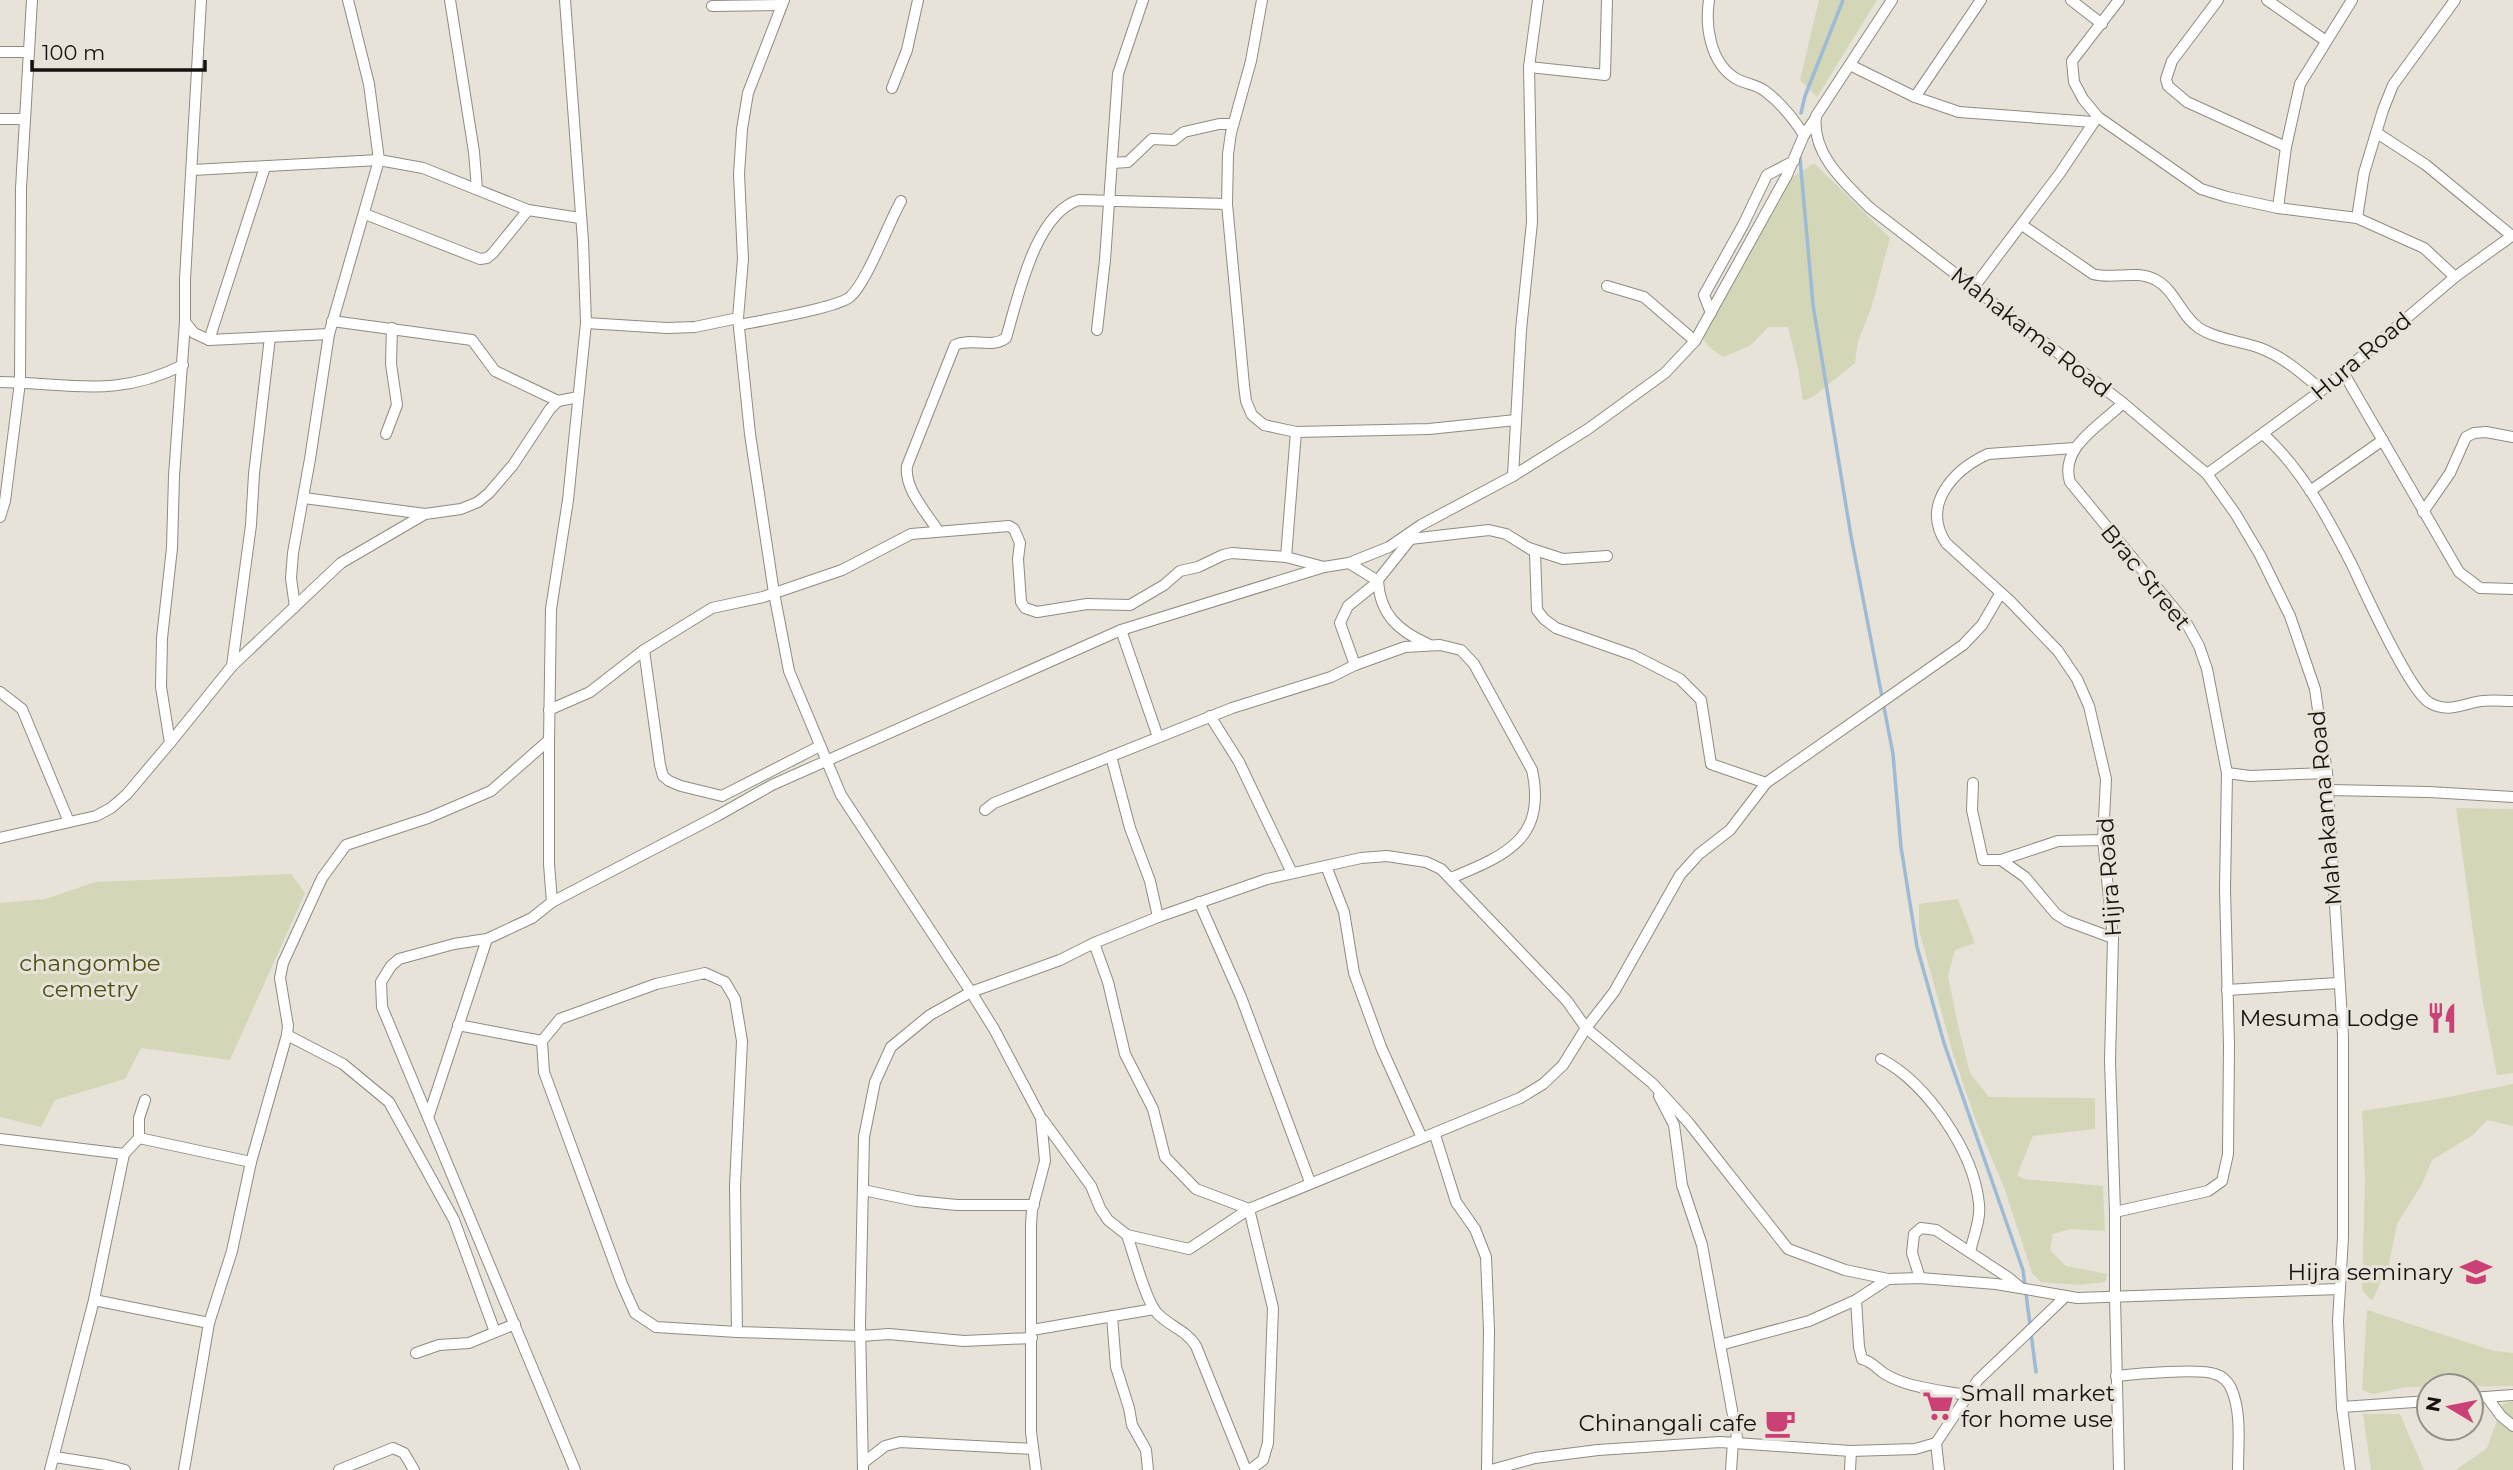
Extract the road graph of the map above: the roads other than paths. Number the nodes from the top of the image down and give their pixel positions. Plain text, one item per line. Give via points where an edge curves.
1 (32, 0) edge
2 (201, 0) edge
3 (348, 0) edge
4 (450, 0) edge
5 (565, 0) edge
6 (918, 0) edge
7 (1143, 0) edge
8 (1262, 0) edge
9 (1538, 0) edge
10 (1607, 0) edge
11 (1709, 0) edge
12 (1892, 0) edge
13 (1982, 0) edge
14 (2071, 0) edge
15 (2119, 0) edge
16 (2218, 0) edge
17 (2267, 0) edge
18 (2352, 0) edge
19 (2439, 0) edge
20 (783, 3) edge
21 (2451, 4) edge
22 (712, 6) dead end
23 (2102, 24) junction
24 (2326, 41) junction
25 (0, 52) edge
26 (28, 52) junction
27 (1850, 65) junction
28 (1529, 67) junction
29 (892, 88) dead end
30 (1915, 97) junction
31 (1816, 116) junction
32 (0, 119) edge
33 (24, 119) junction
34 (2096, 119) junction
35 (1234, 124) junction
36 (2377, 133) junction
37 (1804, 135) junction
38 (2286, 147) junction
39 (379, 160) junction
40 (1794, 161) junction
41 (1112, 163) junction
42 (265, 167) junction
43 (193, 170) junction
44 (477, 189) junction
45 (1110, 200) junction
46 (901, 201) dead end
47 (1227, 204) junction
48 (2278, 208) junction
49 (528, 210) junction
50 (365, 214) junction
51 (580, 218) junction
52 (2357, 218) junction
53 (2022, 225) junction
54 (2512, 236) edge
55 (2455, 277) junction
56 (1607, 286) dead end
57 (1974, 287) junction
58 (1711, 313) junction
59 (186, 321) junction
60 (332, 321) junction
61 (738, 321) junction
62 (586, 323) junction
63 (392, 328) junction
64 (1097, 330) dead end
65 (329, 334) junction
66 (270, 337) junction
67 (209, 340) junction
68 (1695, 341) junction
69 (183, 365) junction
70 (2343, 372) junction
71 (0, 382) edge
72 (20, 382) junction
73 (2322, 390) junction
74 (578, 397) junction
75 (558, 401) junction
76 (2123, 402) junction
77 (1516, 420) junction
78 (1296, 432) junction
79 (2263, 433) junction
80 (386, 434) dead end
81 (2513, 437) edge
82 (2383, 440) junction
83 (2074, 448) junction
84 (2207, 474) junction
85 (1513, 476) junction
86 (2310, 491) junction
87 (304, 498) junction
88 (2423, 512) junction
89 (425, 514) junction
90 (0, 517) edge
91 (1421, 525) junction
92 (939, 531) junction
93 (1410, 539) junction
94 (1523, 546) junction
95 (1607, 556) dead end
96 (1286, 557) junction
97 (1349, 562) junction
98 (1324, 567) junction
99 (1378, 581) junction
100 (2513, 589) edge
101 (774, 593) junction
102 (2000, 594) junction
103 (295, 607) junction
104 (1121, 630) junction
105 (1430, 645) junction
106 (644, 650) junction
107 (1355, 665) junction
108 (232, 666) junction
109 (0, 692) edge
110 (2513, 701) edge
111 (549, 710) junction
112 (1210, 716) junction
113 (1158, 737) junction
114 (548, 740) junction
115 (170, 743) junction
116 (820, 746) junction
117 (1111, 756) junction
118 (826, 759) junction
119 (2227, 773) junction
120 (2327, 773) junction
121 (1766, 783) junction
122 (1973, 783) dead end
123 (2328, 790) junction
124 (2513, 797) edge
125 (985, 810) dead end
126 (69, 822) junction
127 (0, 838) edge
128 (2103, 840) junction
129 (2001, 860) junction
130 (1326, 866) junction
131 (1292, 873) junction
132 (1451, 878) junction
133 (552, 902) junction
134 (1199, 902) junction
135 (1158, 917) junction
136 (2113, 938) junction
137 (487, 939) junction
138 (1094, 943) junction
139 (2338, 984) junction
140 (2227, 990) junction
141 (971, 992) junction
142 (458, 1025) junction
143 (1586, 1028) junction
144 (288, 1035) junction
145 (542, 1041) junction
146 (1881, 1059) dead end
147 (1652, 1083) junction
148 (145, 1100) dead end
149 (429, 1115) junction
150 (1041, 1118) junction
151 (1435, 1135) junction
152 (139, 1138) junction
153 (1422, 1138) junction
154 (0, 1139) edge
155 (124, 1154) junction
156 (251, 1162) junction
157 (1310, 1182) junction
158 (863, 1190) junction
159 (1034, 1205) junction
160 (1249, 1209) junction
161 (2115, 1212) junction
162 (1127, 1234) junction
163 (1970, 1252) junction
164 (1920, 1278) junction
165 (1888, 1279) junction
166 (2340, 1289) junction
167 (2022, 1290) junction
168 (2066, 1296) junction
169 (2115, 1297) junction
170 (94, 1300) junction
171 (1856, 1300) junction
172 (1154, 1309) junction
173 (1112, 1316) junction
174 (209, 1323) junction
175 (515, 1324) junction
176 (495, 1332) junction
177 (737, 1332) junction
178 (1032, 1334) junction
179 (860, 1336) junction
180 (1720, 1345) junction
181 (416, 1353) dead end
182 (2116, 1376) junction
183 (1966, 1395) junction
184 (2513, 1395) edge
185 (2487, 1397) joint
186 (2415, 1402) edge
187 (2342, 1408) junction
188 (2513, 1426) edge
189 (1735, 1442) junction
190 (1936, 1443) junction
191 (1033, 1449) junction
192 (1851, 1451) junction
193 (55, 1457) junction
194 (863, 1467) edge
195 (50, 1470) edge
196 (125, 1470) edge
197 (184, 1470) edge
198 (339, 1470) edge
199 (414, 1470) edge
200 (575, 1470) edge
201 (1036, 1470) edge
202 (1148, 1470) edge
203 (1248, 1470) edge
204 (1489, 1470) edge
205 (1731, 1470) edge
206 (1850, 1470) edge
207 (1939, 1470) edge
208 (2119, 1470) edge
209 (2238, 1470) edge
210 (2350, 1470) edge

1 - 26 street
2 - 43 street
3 - 39 street via 369,84
4 - 44 street
5 - 51 street
6 - 29 street via 907,50
7 - 41 street via 1118,74
8 - 35 street
9 - 28 street
10 - 28 street via 1605,75
11 - 37 street via 1710,41 1720,62 1734,78 1762,89 1788,112
12 - 27 street
13 - 30 street
14 - 23 street
15 - 23 street
16 - 38 street via 2172,61 2168,86 2187,102
17 - 24 street
18 - 24 street
19 - 21 street
20 - 22 street
20 - 61 street via 748,93 742,129 743,260
21 - 36 street via 2393,85
23 - 34 street via 2072,61 2074,82
24 - 38 street via 2300,83
25 - 26 street
26 - 33 street
27 - 30 street
27 - 31 street
28 - 77 street via 1532,222
30 - 34 street via 1959,112
31 - 37 street
31 - 57 street, Mahakama Road via 1819,146 1850,188
32 - 33 street
33 - 72 street
34 - 48 street via 2201,189
34 - 53 street
35 - 41 street via 1184,132 1174,140 1152,139 1128,162
35 - 47 street
36 - 52 street
36 - 54 street via 2426,165
37 - 40 street
38 - 48 street
39 - 42 street
39 - 44 street via 423,168
39 - 50 street
40 - 58 street
40 - 58 street via 1767,175 1704,295
41 - 45 street
42 - 43 street
42 - 67 street
43 - 59 street
44 - 49 street
45 - 47 street
45 - 64 street
45 - 92 street via 1079,200 1060,209 1030,261 1006,338 999,343 961,342 949,357 906,475
46 - 61 street via 851,296 772,319
47 - 78 street via 1247,401 1252,415 1264,425
48 - 52 street
49 - 50 street via 493,253 480,259
49 - 51 street
50 - 60 street
51 - 62 street
52 - 55 street via 2424,248
53 - 57 street
53 - 73 street via 2093,274 2107,278 2142,275 2157,281 2199,328 2275,355
54 - 55 street, Hura Road
55 - 70 street, Hura Road
56 - 68 street via 1644,297
57 - 76 street, Mahakama Road
58 - 68 street
59 - 67 street
59 - 69 street
60 - 63 street
60 - 65 street
61 - 62 street via 695,327
61 - 101 street
62 - 74 street
63 - 75 street via 472,340 495,371
63 - 80 street via 397,405
65 - 66 street
65 - 87 street
66 - 67 street
66 - 108 street
68 - 85 street via 1665,373 1632,398
69 - 72 street via 150,380 109,388
69 - 115 street via 162,638 161,687
70 - 73 street, Hura Road
70 - 82 street
71 - 72 street
72 - 90 street
73 - 79 street, Hura Road
74 - 75 street
74 - 111 street via 551,609
75 - 89 street via 489,493 469,506
76 - 83 street
76 - 84 street, Mahakama Road
77 - 78 street via 1429,429
77 - 85 street
78 - 96 street
79 - 84 street, Hura Road
79 - 86 street
81 - 88 street via 2486,432 2466,437 2450,473
82 - 86 street
82 - 88 street
83 - 102 street, Hijra Road via 1989,454 1964,467 1944,490 1939,502 1939,532
83 - 119 street, Brac Street via 2067,463 2070,482 2187,624 2199,646
84 - 120 street, Mahakama Road via 2260,555 2290,616 2315,689
85 - 91 street
86 - 110 street via 2420,696 2429,703 2455,708
87 - 89 street
87 - 103 street via 291,578
88 - 100 street via 2459,572 2471,583 2492,590
89 - 103 street via 341,563
91 - 93 street
91 - 97 street via 1389,547
92 - 96 street via 1003,525 1014,529 1020,543 1021,602 1037,612 1087,604 1130,605 1180,571 1232,553
92 - 101 street via 911,534 842,570
93 - 94 street via 1489,530 1506,534
93 - 99 street
94 - 95 street via 1563,559
94 - 121 street via 1535,552 1537,610 1544,619 1680,679 1701,700 1711,764
96 - 98 street
97 - 98 street
97 - 99 street
98 - 104 street
99 - 105 street via 1379,599 1389,618 1403,632
99 - 107 street via 1348,606 1340,623
101 - 106 street via 712,608
101 - 116 street via 789,671
102 - 121 street via 1982,625 1963,645
102 - 128 street, Hijra Road via 2058,651 2089,706 2106,779
103 - 108 street
104 - 113 street
104 - 118 street
105 - 107 street via 1405,648
105 - 132 street via 1461,650 1474,664 1532,770 1534,783 1533,819 1520,839 1494,859
106 - 111 street via 590,692
106 - 116 street via 660,765 669,781 722,796
107 - 112 street
108 - 115 street
109 - 126 street via 22,709
111 - 114 street
112 - 113 street
112 - 131 street via 1239,762
113 - 117 street
114 - 133 street
114 - 144 street via 491,791 346,845 322,878 283,963 280,978
115 - 126 street via 111,808
116 - 118 street
117 - 125 street
117 - 135 street
118 - 133 street
118 - 141 street via 841,795
119 - 120 street
119 - 140 street, Brac Street
120 - 123 street, Mahakama Road
121 - 143 street via 1730,830 1680,875 1614,992
122 - 129 street via 1972,810 1983,860
123 - 124 street
123 - 139 street, Mahakama Road
126 - 127 street
128 - 129 street via 2058,841
128 - 136 street, Hijra Road
129 - 136 street via 2025,877 2056,914
130 - 131 street
130 - 132 street via 1387,856 1426,862
130 - 153 street via 1344,912 1354,973
131 - 134 street
132 - 143 street via 1567,1001
133 - 137 street via 532,918
134 - 135 street
134 - 157 street via 1241,997
135 - 138 street
136 - 161 street, Hijra Road via 2110,1061
137 - 142 street
137 - 149 street via 399,959 381,982 382,1007
138 - 141 street
138 - 160 street via 1125,1054 1153,1109 1165,1157 1196,1189
139 - 140 street
139 - 166 street, Mahakama Road via 2344,1098
140 - 161 street, Brac Street via 2228,1154 2222,1181 2208,1191
141 - 150 street
141 - 158 street via 930,1015 891,1047 875,1082 864,1137
142 - 145 street
142 - 149 street
143 - 147 street
143 - 151 street via 1563,1065 1543,1084
144 - 156 street
144 - 176 street via 343,1064 388,1102 454,1220
145 - 177 street via 544,1072 635,1313 656,1327
145 - 177 street via 560,1019 656,984 705,974 725,982 735,999 742,1041 735,1186
146 - 163 street via 1913,1082 1963,1151 1980,1206
147 - 165 street via 1787,1249 1845,1270
147 - 180 street via 1674,1125 1682,1185 1702,1245
148 - 152 street
149 - 175 street
150 - 159 street via 1045,1161
150 - 162 street via 1091,1186 1104,1215
151 - 153 street
151 - 204 street via 1456,1202 1475,1228 1486,1258
152 - 155 street
152 - 156 street
153 - 157 street
154 - 155 street
155 - 170 street
156 - 174 street via 232,1251
157 - 160 street
158 - 159 street via 957,1205
158 - 179 street
159 - 178 street
160 - 162 street via 1189,1249
160 - 203 street via 1273,1308 1268,1443 1263,1460
161 - 169 street, Hijra Road
162 - 172 street
163 - 164 street via 1936,1230 1921,1228 1914,1234 1912,1252
163 - 167 street
164 - 165 street
164 - 167 street
165 - 171 street
166 - 169 street
166 - 187 street, Mahakama Road
167 - 168 street
168 - 169 street
168 - 183 street
169 - 182 street, Hijra Road
170 - 174 street
170 - 193 street
171 - 180 street via 1809,1321
171 - 183 street via 1863,1359 1908,1383
172 - 173 street
172 - 203 street via 1196,1346
173 - 178 street
173 - 202 street via 1116,1367 1132,1425 1146,1450
174 - 197 street
175 - 176 street
175 - 200 street
176 - 181 street via 469,1343 439,1345
177 - 179 street
178 - 179 street via 964,1341
178 - 191 street
179 - 194 street
180 - 189 street
182 - 208 street, Hijra Road
182 - 209 street via 2213,1373 2224,1378 2231,1388 2238,1427
183 - 190 street
184 - 185 street
185 - 188 street
186 - 187 street
187 - 210 street, Mahakama Road
189 - 192 street
189 - 204 street via 1598,1450 1535,1458
189 - 205 street
190 - 192 street via 1914,1449
190 - 207 street
191 - 194 street via 900,1442 885,1446
191 - 201 street
192 - 206 street
193 - 195 street
193 - 196 street
198 - 199 street via 393,1448 404,1453

